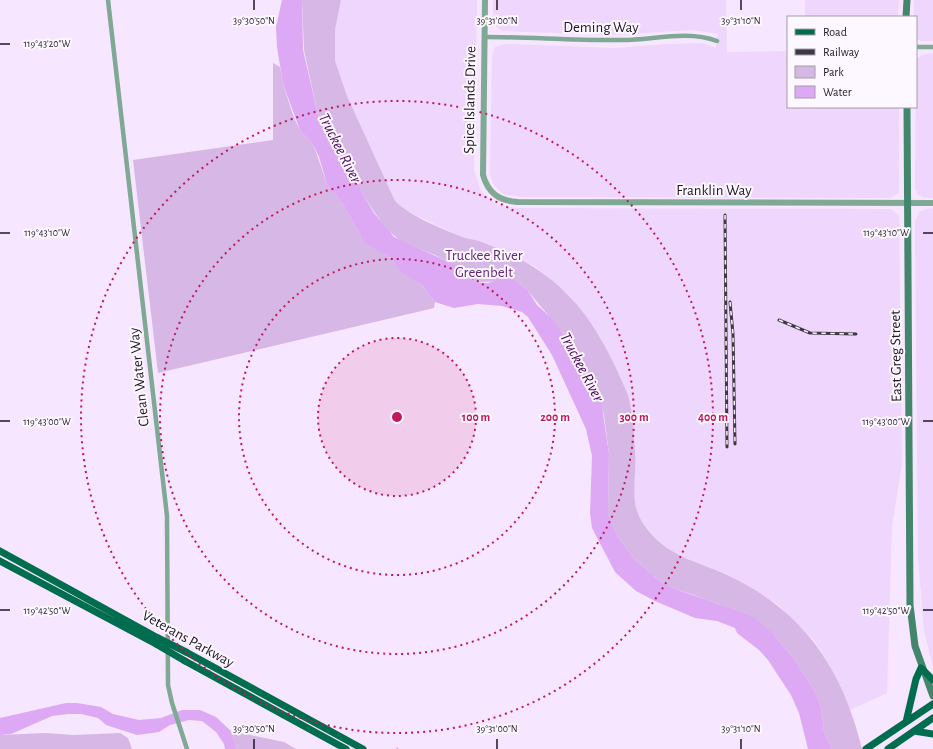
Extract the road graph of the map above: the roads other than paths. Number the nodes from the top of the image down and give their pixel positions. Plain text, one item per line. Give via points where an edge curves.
1 (108, 0) edge
2 (485, 0) edge
3 (907, 0) edge
4 (906, 16) edge
5 (485, 37) junction
6 (717, 41) dead end
7 (933, 47) edge
8 (917, 48) edge
9 (907, 108) edge
10 (496, 197) joint
11 (907, 203) junction
12 (933, 203) edge
13 (0, 551) edge
14 (0, 561) edge
15 (157, 641) junction
16 (921, 668) junction
17 (933, 680) edge
18 (933, 696) edge
19 (933, 704) edge
20 (933, 718) edge
21 (906, 722) junction
22 (914, 731) junction
23 (933, 734) edge
24 (188, 749) edge
25 (346, 749) edge
26 (364, 749) edge
27 (866, 749) edge
28 (888, 749) edge

1 - 24 street, Clean Water Way via 166,516 170,695
2 - 5 street, Spice Islands Drive
3 - 4 main road
5 - 6 street, Deming Way via 621,40 689,36 706,37
5 - 10 street, Spice Islands Drive via 482,175
7 - 8 street
9 - 11 main road, East Greg Street
10 - 11 street, Franklin Way via 518,202
11 - 12 street, Franklin Way
11 - 16 main road, East Greg Street via 910,605 913,640
13 - 15 main road, Veterans Parkway
14 - 15 main road, Veterans Parkway
15 - 25 main road, Veterans Parkway, bridge via 185,660
15 - 26 main road, Veterans Parkway, bridge via 186,652
16 - 17 main road
16 - 18 main road, East Greg Street
16 - 21 main road
19 - 21 main road
20 - 22 main road
21 - 27 main road
22 - 23 main road
22 - 28 main road

